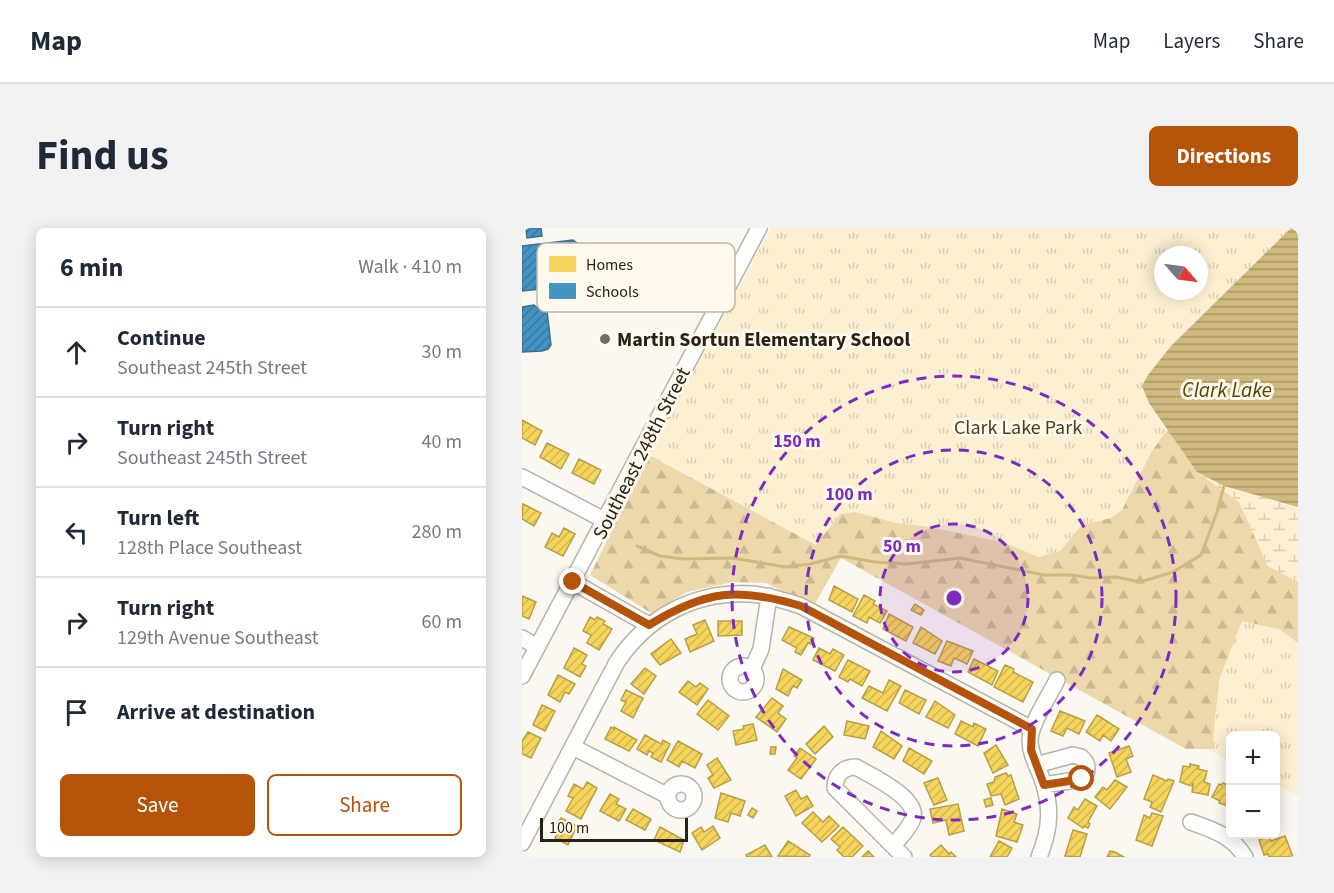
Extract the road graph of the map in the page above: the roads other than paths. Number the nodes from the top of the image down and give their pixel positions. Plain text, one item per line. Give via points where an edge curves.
1 (759, 228) edge
2 (735, 274) edge
3 (715, 312) edge
4 (522, 477) edge
5 (606, 521) junction
6 (573, 582) junction
7 (769, 596) junction
8 (649, 625) junction
9 (522, 638) edge
10 (537, 647) junction
11 (752, 669) dead end
12 (522, 676) edge
13 (1057, 680) dead end
14 (1032, 729) junction
15 (573, 747) junction
16 (1036, 765) junction
17 (1044, 785) junction
18 (668, 796) dead end
19 (1191, 822) dead end
20 (522, 843) edge
21 (894, 845) junction
22 (904, 857) edge
23 (1039, 857) edge
24 (1245, 857) edge

1 - 2 street, Southeast 248th Street
3 - 5 street, Southeast 248th Street
4 - 5 street
5 - 6 street, Southeast 248th Street
6 - 8 street
6 - 10 street, Southeast 248th Street
7 - 8 street via 727,594 698,600
7 - 11 street via 762,649
7 - 14 street via 801,606
8 - 15 street via 617,662
9 - 10 street
10 - 12 street, Southeast 248th Street
13 - 14 street
14 - 16 street via 1031,750
15 - 18 street
15 - 20 street
16 - 17 street
16 - 17 street via 1073,755 1082,757 1087,764 1082,779
17 - 23 street via 1050,808
19 - 24 street via 1226,836
21 - 21 street via 912,819 914,810 908,801 856,767 842,771 835,788
21 - 22 street

